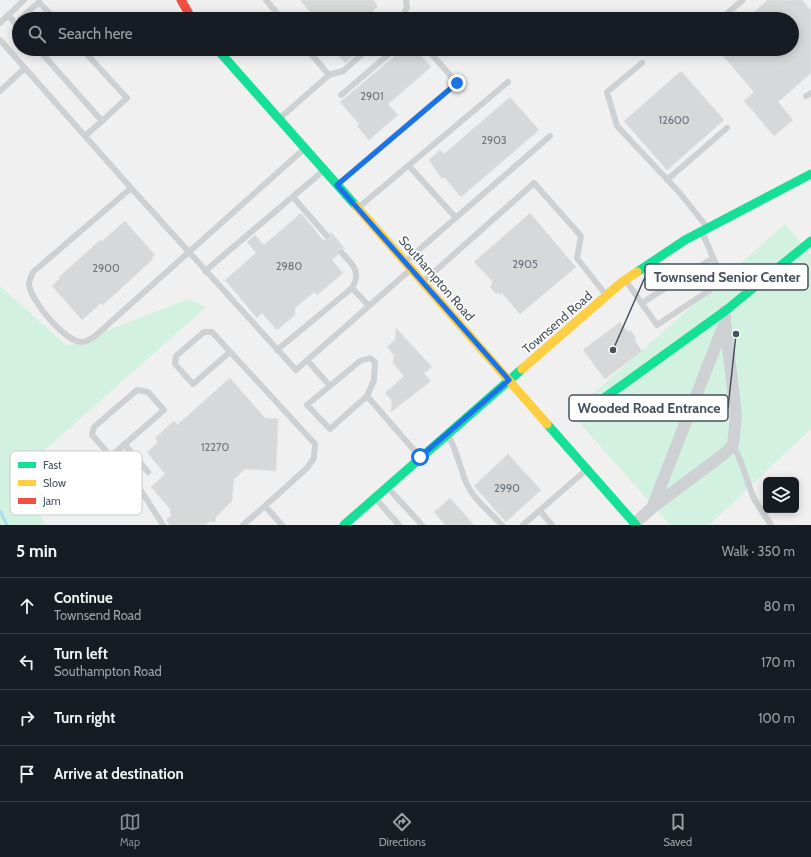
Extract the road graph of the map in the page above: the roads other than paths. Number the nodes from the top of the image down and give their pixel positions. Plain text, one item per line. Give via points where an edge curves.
1 (24, 0) edge
2 (181, 0) edge
3 (266, 0) edge
4 (406, 0) edge
5 (742, 0) edge
6 (28, 12) edge
7 (48, 12) edge
8 (188, 12) edge
9 (276, 12) edge
10 (405, 12) edge
11 (728, 12) edge
12 (8, 15) junction
13 (12, 18) edge
14 (0, 23) edge
15 (0, 40) edge
16 (12, 53) edge
17 (14, 56) edge
18 (44, 56) edge
19 (88, 56) edge
20 (223, 56) edge
21 (314, 56) edge
22 (360, 56) edge
23 (387, 56) edge
24 (433, 56) edge
25 (642, 63) dead end
26 (25, 68) junction
27 (329, 75) junction
28 (508, 82) dead end
29 (0, 91) edge
30 (341, 95) dead end
31 (279, 119) junction
32 (102, 121) junction
33 (727, 128) dead end
34 (85, 136) junction
35 (550, 136) dead end
36 (305, 149) junction
37 (409, 166) junction
38 (324, 170) junction
39 (811, 174) edge
40 (667, 180) junction
41 (337, 185) junction
42 (131, 188) junction
43 (293, 197) junction
44 (358, 208) junction
45 (456, 218) junction
46 (705, 230) junction
47 (327, 236) dead end
48 (811, 241) edge
49 (189, 252) junction
50 (341, 252) dead end
51 (713, 258) junction
52 (405, 262) junction
53 (411, 269) junction
54 (205, 271) junction
55 (625, 280) junction
56 (423, 282) junction
57 (352, 288) junction
58 (607, 295) junction
59 (642, 303) junction
60 (369, 306) junction
61 (725, 317) junction
62 (277, 350) junction
63 (230, 352) junction
64 (307, 360) junction
65 (509, 380) junction
66 (330, 386) junction
67 (367, 396) junction
68 (589, 409) dead end
69 (447, 434) junction
70 (124, 444) junction
71 (733, 445) junction
72 (106, 451) edge
73 (116, 451) edge
74 (130, 451) edge
75 (420, 457) junction
76 (142, 465) edge
77 (586, 470) junction
78 (148, 472) dead end
79 (387, 487) junction
80 (142, 492) edge
81 (375, 497) junction
82 (265, 506) junction
83 (652, 508) junction
84 (540, 511) junction
85 (636, 524) edge
86 (162, 525) edge
87 (243, 525) edge
88 (282, 525) edge
89 (344, 525) edge
90 (399, 525) edge
91 (422, 525) edge
92 (502, 525) edge
93 (523, 525) edge
94 (552, 525) edge
95 (771, 525) edge

1 - 12 lane
2 - 8 street
3 - 9 lane
4 - 10 lane
5 - 11 lane
6 - 7 lane via 39,2
12 - 13 lane
12 - 14 lane
15 - 16 lane
17 - 26 lane
18 - 32 lane
19 - 32 lane via 127,98
20 - 31 street, Southampton Road
21 - 27 lane
22 - 27 lane via 344,71
23 - 30 lane
24 - 41 lane via 457,83
25 - 40 lane via 607,92 617,126
26 - 29 lane
26 - 34 lane
27 - 31 lane
28 - 37 lane
31 - 36 street, Southampton Road
32 - 34 lane
33 - 40 lane
34 - 42 lane
35 - 45 lane
36 - 38 street, Southampton Road
36 - 49 lane
37 - 44 lane
37 - 45 lane
38 - 41 street, Southampton Road
38 - 43 lane
39 - 46 street, Townsend Road
40 - 46 lane
41 - 44 street, Southampton Road
42 - 49 lane
42 - 49 lane via 33,272 29,283 32,294 56,327 78,341 83,342 94,337
43 - 47 lane
43 - 54 lane
44 - 52 street, Southampton Road
45 - 52 lane
46 - 51 lane
46 - 55 street, Townsend Road
48 - 61 street
49 - 54 lane
50 - 57 lane via 356,272 357,280
51 - 59 lane
51 - 59 lane via 722,278 719,284 657,325
52 - 53 street, Southampton Road
53 - 56 street, Southampton Road
53 - 60 lane
54 - 62 lane
55 - 58 street, Townsend Road
55 - 59 lane
56 - 58 lane via 534,184 581,236 577,258
56 - 65 street, Southampton Road
57 - 60 lane
57 - 62 lane
58 - 65 street, Townsend Road
60 - 64 lane
61 - 68 street
61 - 71 street via 736,415
61 - 83 street
62 - 64 lane via 296,370
63 - 63 lane via 212,332 204,332 176,356 175,364 193,384
63 - 82 lane via 315,444 314,458 307,468
64 - 66 lane
65 - 69 street, Townsend Road
65 - 77 street, Southampton Road
66 - 67 lane via 360,361 370,358 375,362 374,380
66 - 67 lane via 307,405 330,429
67 - 75 lane
69 - 75 street, Townsend Road
69 - 92 lane via 456,449 465,482
70 - 72 lane via 164,410 148,392 137,390 94,427 92,435
70 - 73 lane
70 - 74 lane
71 - 83 street
71 - 95 lane via 754,499
75 - 79 street, Townsend Road
76 - 78 lane
77 - 84 lane
77 - 85 street, Southampton Road
79 - 81 street, Townsend Road
79 - 91 lane
80 - 86 lane
81 - 89 street, Townsend Road
81 - 90 lane
82 - 87 lane
82 - 88 lane
83 - 85 street
84 - 93 lane
84 - 94 lane

